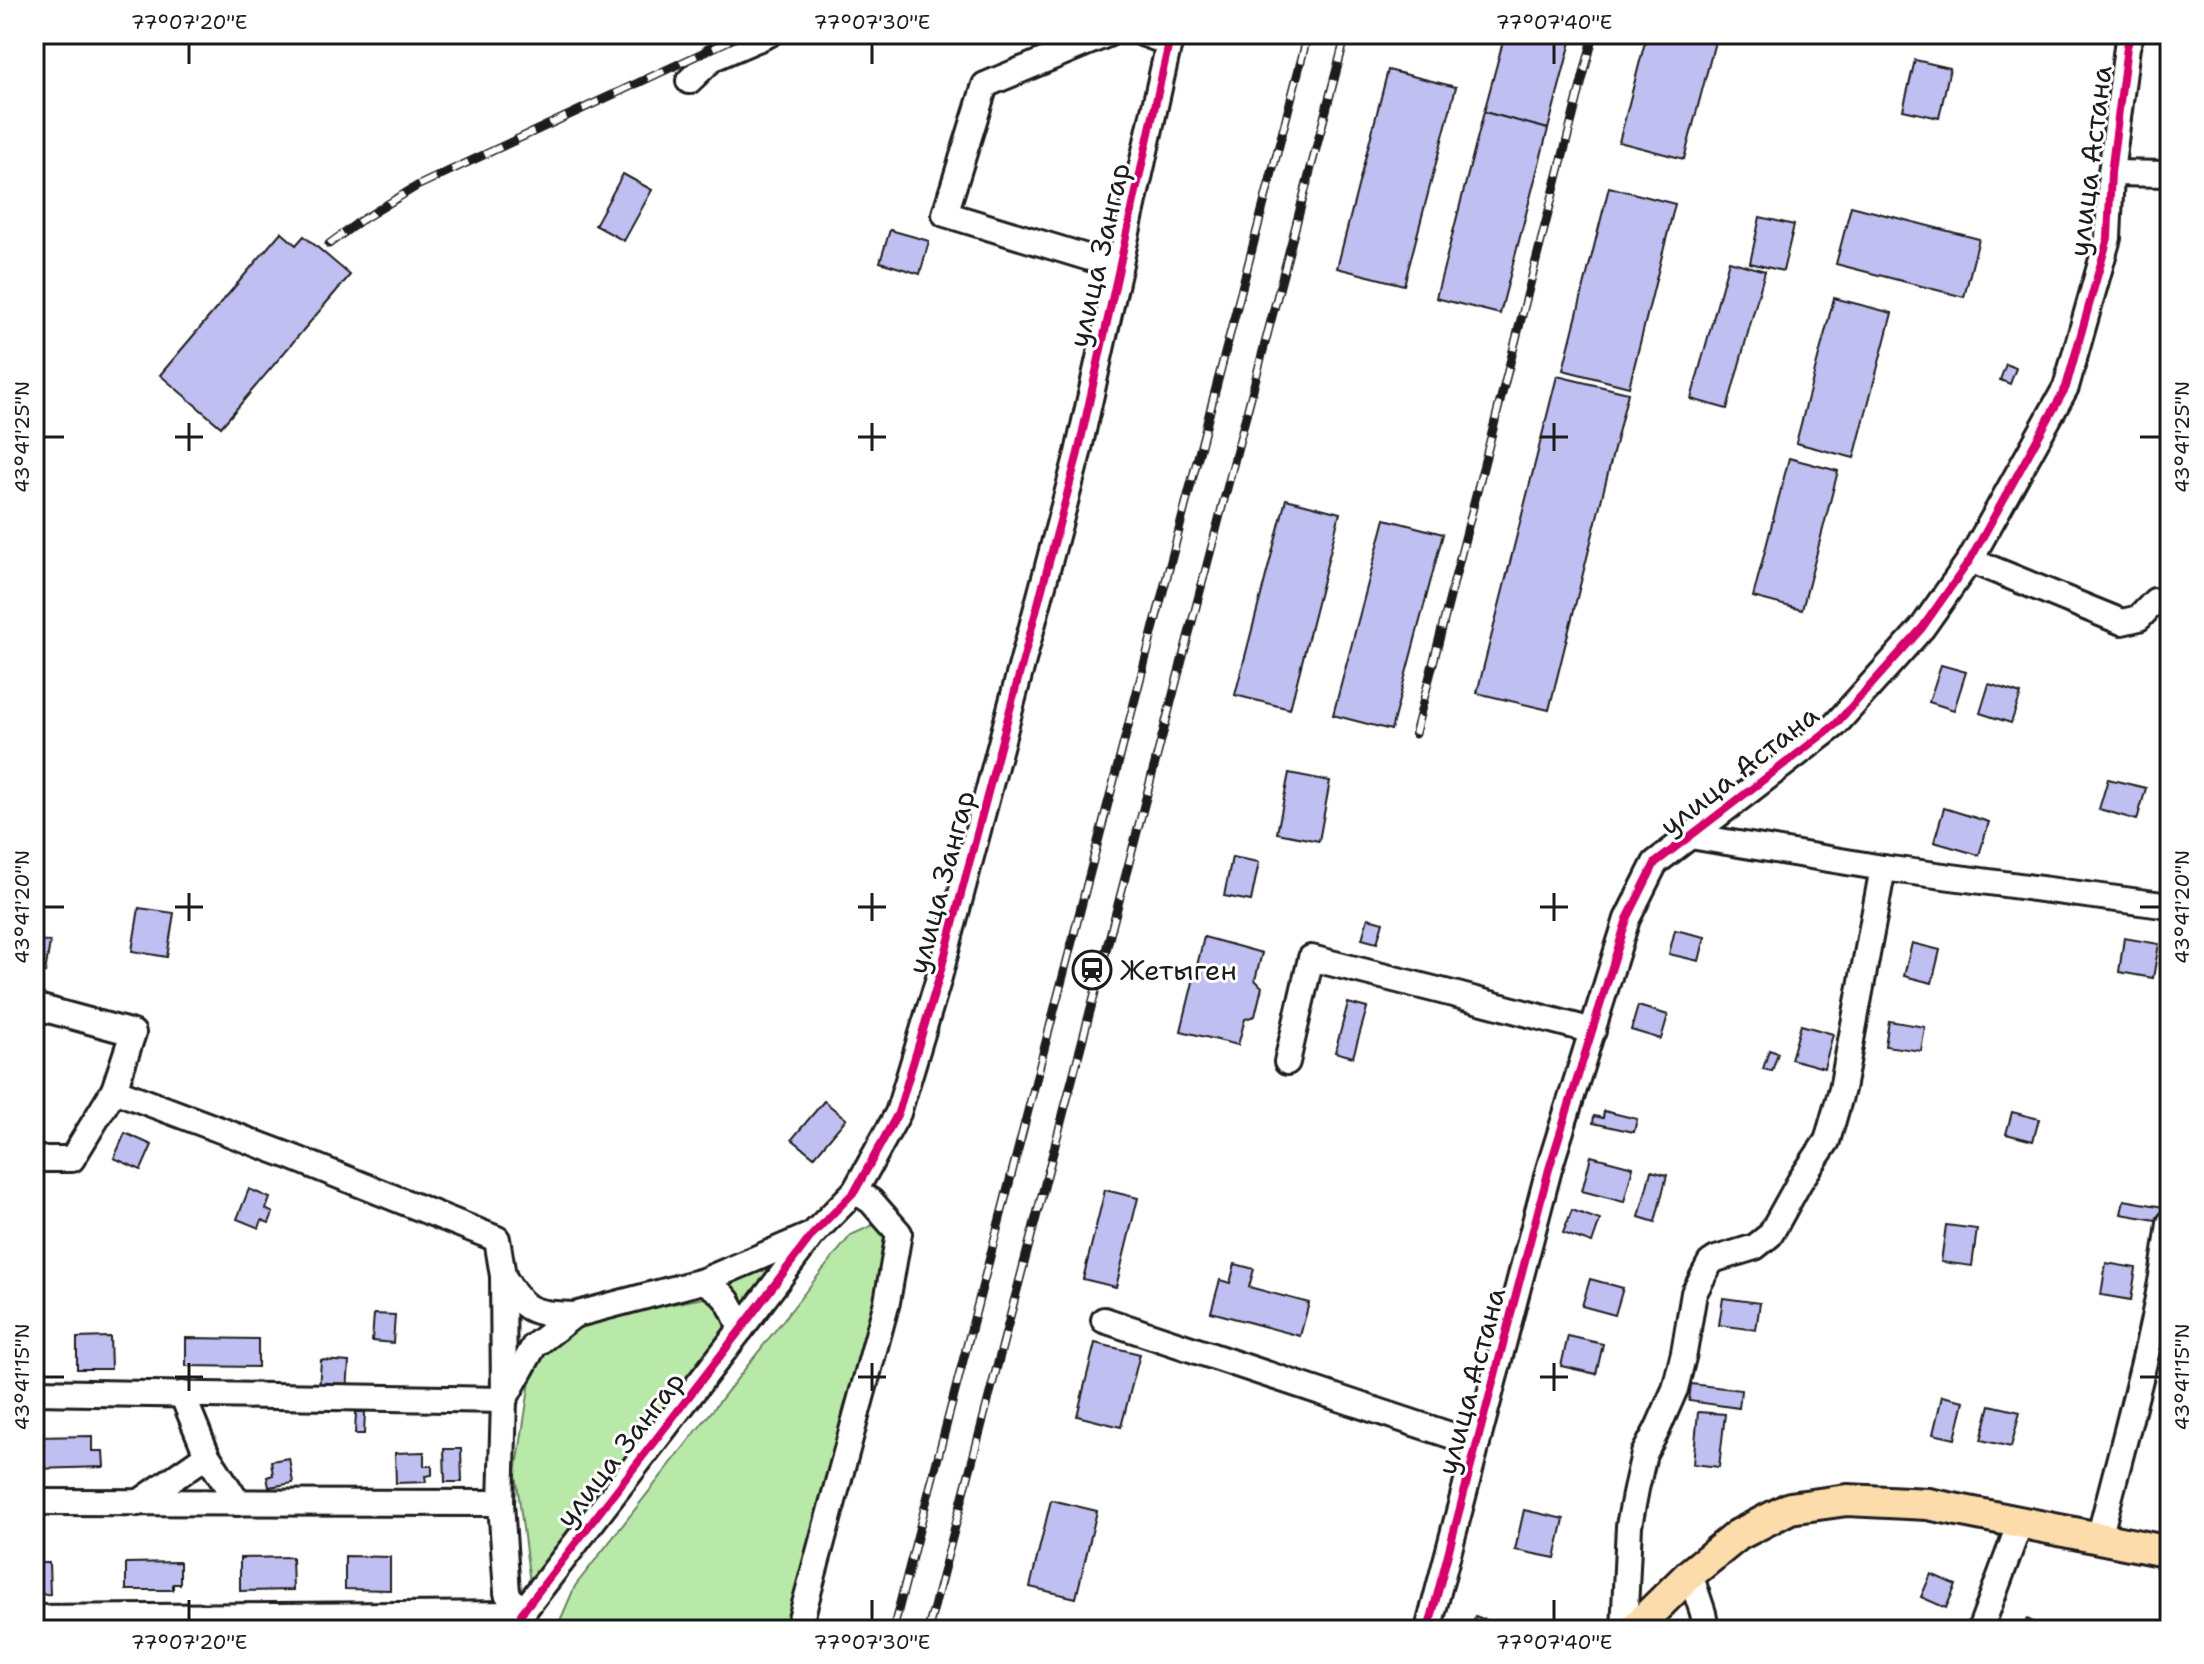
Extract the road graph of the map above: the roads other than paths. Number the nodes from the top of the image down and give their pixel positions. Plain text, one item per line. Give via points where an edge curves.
1 (769, 34) edge
2 (1108, 34) edge
3 (1144, 34) edge
4 (2131, 34) edge
5 (1170, 38) edge
6 (689, 81) dead end
7 (2111, 173) junction
8 (2170, 174) edge
9 (1119, 267) junction
10 (1970, 560) junction
11 (2155, 601) dead end
12 (1690, 836) junction
13 (1883, 868) junction
14 (2170, 906) edge
15 (34, 1006) edge
16 (1593, 1031) junction
17 (1287, 1062) dead end
18 (114, 1090) junction
19 (34, 1159) edge
20 (855, 1191) junction
21 (2170, 1223) edge
22 (812, 1235) junction
23 (503, 1276) junction
24 (703, 1281) junction
25 (574, 1315) junction
26 (1104, 1320) dead end
27 (741, 1329) junction
28 (34, 1392) edge
29 (182, 1394) junction
30 (504, 1400) junction
31 (1477, 1444) junction
32 (207, 1455) junction
33 (34, 1502) edge
34 (138, 1503) junction
35 (238, 1503) junction
36 (501, 1503) junction
37 (2020, 1523) junction
38 (2099, 1539) junction
39 (2170, 1552) edge
40 (1690, 1574) junction
41 (34, 1618) edge
42 (521, 1622) edge
43 (798, 1630) edge
44 (1428, 1630) edge
45 (1624, 1630) edge
46 (1633, 1630) edge
47 (1706, 1630) edge
48 (1980, 1630) edge

1 - 6 street via 713,58
2 - 9 street via 985,85 945,214
3 - 5 street
4 - 7 street, улица Астана
5 - 9 street, улица Зангар
7 - 8 street
7 - 10 street, улица Астана via 2108,238 2066,387
9 - 20 street, улица Зангар via 1078,453 938,981 898,1113
10 - 11 street via 2122,622 2139,618
10 - 12 street, улица Астана via 1922,628 1835,725
12 - 13 street
12 - 16 street, улица Астана via 1655,863 1627,919
13 - 14 street
13 - 45 street via 1842,1089 1827,1141 1770,1235 1755,1247 1710,1263 1694,1293 1675,1389 1644,1454 1636,1489
15 - 18 street via 133,1033
16 - 17 street via 1311,958
16 - 31 street, улица Астана via 1549,1169
18 - 19 street via 72,1159
18 - 23 street via 497,1239
20 - 22 street, улица Зангар
20 - 43 street via 899,1233 887,1302
21 - 38 street via 2153,1328
22 - 24 street
22 - 27 street, улица Зангар
23 - 25 street via 514,1295 535,1313
23 - 30 street
24 - 25 street
24 - 27 street via 730,1302
25 - 30 street via 534,1346
26 - 31 street
27 - 42 street, улица Зангар
28 - 29 street
29 - 30 street
29 - 32 street
30 - 36 street
31 - 44 street, улица Астана
32 - 34 street
32 - 35 street
33 - 34 street
34 - 35 street
35 - 36 street
36 - 42 street via 507,1593
37 - 38 main road
37 - 40 main road via 1928,1504 1847,1500 1790,1508 1738,1535
37 - 48 street
38 - 39 main road
40 - 46 main road
40 - 47 street
41 - 42 street

